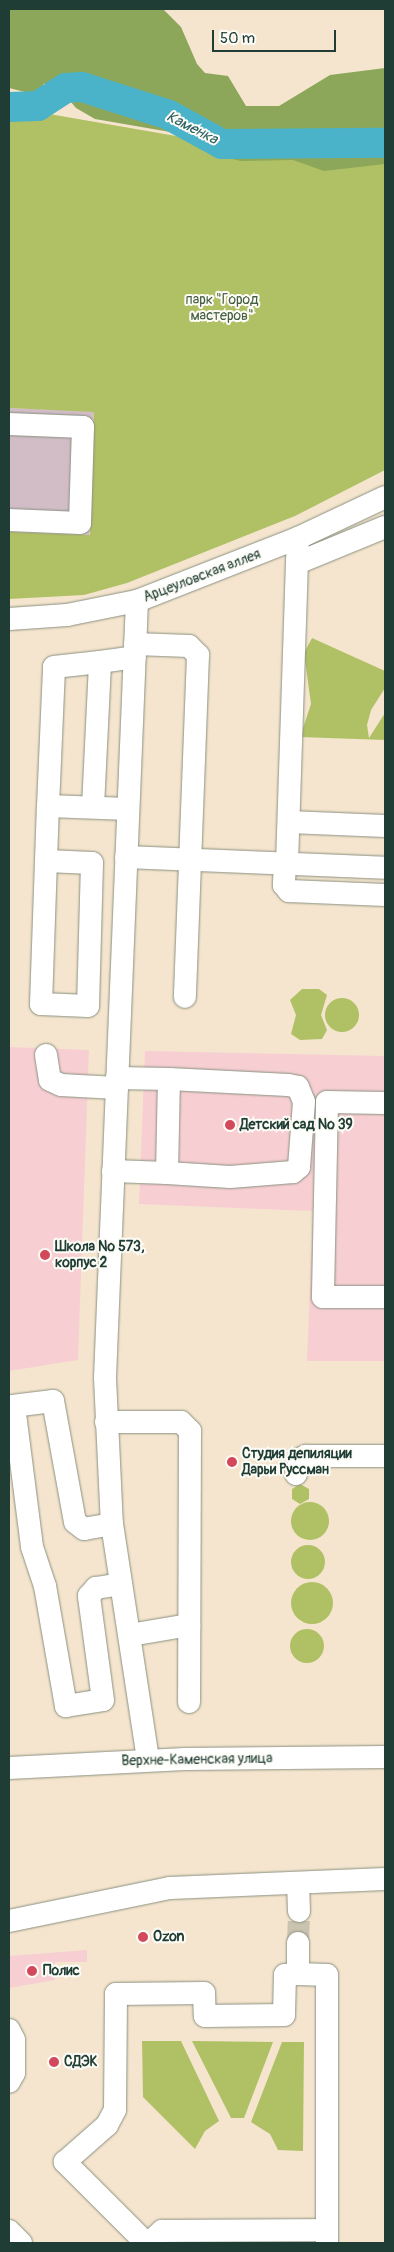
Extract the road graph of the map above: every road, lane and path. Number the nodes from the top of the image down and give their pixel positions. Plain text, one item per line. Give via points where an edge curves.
1 (9, 424) edge
2 (385, 497) edge
3 (9, 520) edge
4 (385, 528) edge
5 (298, 538) junction
6 (300, 562) junction
7 (137, 601) junction
8 (9, 619) edge
9 (135, 650) junction
10 (100, 662) junction
11 (48, 806) junction
12 (93, 808) junction
13 (128, 809) junction
14 (289, 822) junction
15 (385, 826) edge
16 (190, 859) junction
17 (126, 860) junction
18 (46, 861) junction
19 (92, 863) junction
20 (286, 863) junction
21 (385, 868) edge
22 (385, 896) edge
23 (185, 997) dead end
24 (46, 1055) dead end
25 (169, 1079) junction
26 (117, 1083) junction
27 (385, 1103) edge
28 (114, 1171) junction
29 (167, 1173) junction
30 (385, 1297) edge
31 (106, 1422) junction
32 (385, 1456) edge
33 (296, 1474) dead end
34 (16, 1484) edge
35 (112, 1524) junction
36 (121, 1584) junction
37 (190, 1625) junction
38 (130, 1635) junction
39 (189, 1702) dead end
40 (385, 1757) edge
41 (148, 1760) junction
42 (9, 1768) edge
43 (385, 1879) edge
44 (298, 1883) junction
45 (299, 1911) tunnel mouth
46 (9, 1921) edge
47 (298, 1943) tunnel mouth
48 (298, 1974) junction
49 (9, 2030) edge
50 (9, 2082) edge
51 (9, 2231) edge
52 (327, 2237) edge
53 (21, 2243) edge
54 (148, 2243) edge

1 - 3 street via 83,426 80,523
2 - 5 street, Арцеуловская аллея
4 - 6 street
5 - 6 street
5 - 7 street, Арцеуловская аллея
6 - 14 street
7 - 8 street, Арцеуловская аллея via 67,615
7 - 9 street
9 - 10 street
9 - 13 street
9 - 16 street via 189,646 198,656
10 - 11 street via 54,667
10 - 12 street
11 - 12 street
11 - 18 street
12 - 13 street
13 - 17 street
14 - 15 street
14 - 20 street
16 - 17 street
16 - 20 street
16 - 23 street
17 - 19 street
17 - 26 street
18 - 19 street
18 - 19 street via 41,1004 88,1006
20 - 21 street
20 - 22 street via 284,885 289,891
24 - 26 street via 50,1080 60,1086
25 - 26 street
25 - 29 street
25 - 29 street via 288,1085 302,1092 304,1102 302,1158 293,1172 230,1176
26 - 28 street
27 - 30 street via 327,1102 323,1297
28 - 29 street
28 - 31 street
31 - 35 street
31 - 37 street via 181,1422 190,1431
32 - 33 street via 306,1456 300,1459
34 - 35 street via 12,1413 19,1402 46,1398 57,1406 76,1522 84,1529
34 - 36 street via 66,1706 103,1700 90,1596 96,1588
35 - 36 street
36 - 38 street
37 - 38 street
37 - 39 street
38 - 41 street
40 - 41 street, Верхне-Каменская улица
41 - 42 street, Верхне-Каменская улица
43 - 44 street
44 - 45 street
44 - 46 street via 170,1888
47 - 48 street
48 - 52 street via 327,1974
48 - 54 street via 284,1975 284,2016 205,2016 204,1993 116,1994 115,2110 107,2125 65,2162
49 - 50 street via 14,2040 14,2072
51 - 53 street
52 - 54 street via 162,2231

